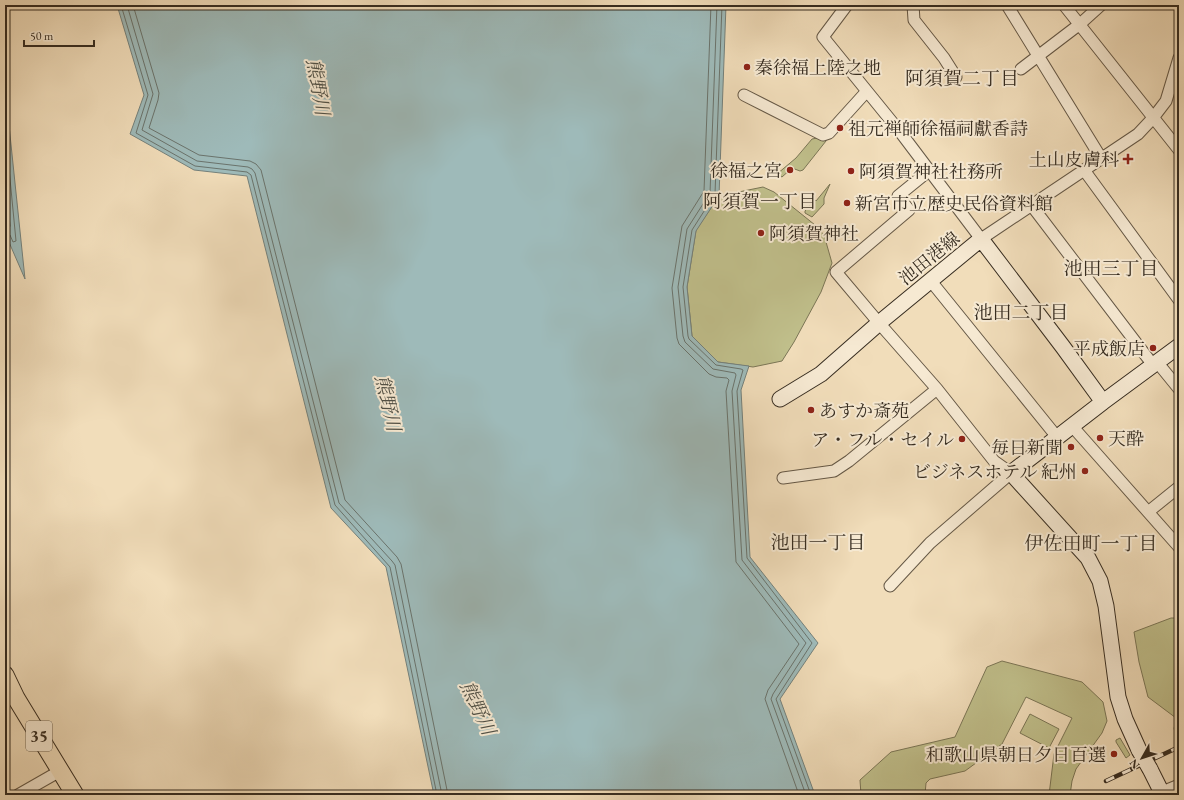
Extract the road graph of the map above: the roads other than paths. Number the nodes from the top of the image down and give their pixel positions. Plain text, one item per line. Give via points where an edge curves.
1 (847, 5) edge
2 (913, 5) edge
3 (1007, 5) edge
4 (1064, 5) edge
5 (1101, 5) edge
6 (1080, 24) junction
7 (1039, 56) junction
8 (1179, 58) edge
9 (1021, 69) dead end
10 (956, 77) dead end
11 (867, 91) junction
12 (744, 95) dead end
13 (1154, 118) junction
14 (1179, 150) edge
15 (1101, 158) junction
16 (930, 170) junction
17 (1084, 170) junction
18 (1032, 206) junction
19 (981, 239) junction
20 (930, 280) junction
21 (1179, 300) edge
22 (879, 323) junction
23 (1179, 346) edge
24 (1155, 364) junction
25 (936, 389) junction
26 (1179, 390) edge
27 (780, 400) dead end
28 (1103, 402) junction
29 (1072, 426) junction
30 (1057, 437) junction
31 (1011, 473) junction
32 (783, 478) dead end
33 (1179, 487) edge
34 (1148, 512) junction
35 (1179, 547) edge
36 (890, 586) dead end
37 (5, 675) edge
38 (60, 771) junction
39 (1179, 785) edge
40 (1162, 794) edge
41 (18, 795) edge
42 (75, 795) edge

1 - 11 street via 823,37
2 - 10 street via 914,20
3 - 7 street
4 - 6 street
5 - 6 street
6 - 7 street
6 - 13 street
7 - 9 street
7 - 15 street
8 - 13 street via 1166,101
11 - 12 street via 829,133 823,135
11 - 16 street
13 - 14 street
13 - 15 street via 1135,137
15 - 17 street
16 - 19 street
16 - 22 street via 898,196 909,210 836,272
17 - 18 street
17 - 21 street
18 - 19 street
18 - 24 street
19 - 20 main road, 池田港線
19 - 28 main road, 池田港線
20 - 22 main road, 池田港線
20 - 30 street
22 - 25 street
22 - 27 main road, 池田港線 via 821,374
23 - 24 main road
24 - 26 street
24 - 28 main road
25 - 31 street via 994,461
25 - 32 street via 849,462 834,471
28 - 29 main road
29 - 30 main road
29 - 34 street
30 - 31 main road
31 - 36 street via 930,543
31 - 40 main road, bridge via 1088,558 1100,581 1106,606 1118,697 1139,750
33 - 34 street
34 - 35 street
37 - 38 main road, 35
38 - 41 street
38 - 42 main road, 35
39 - 40 street

